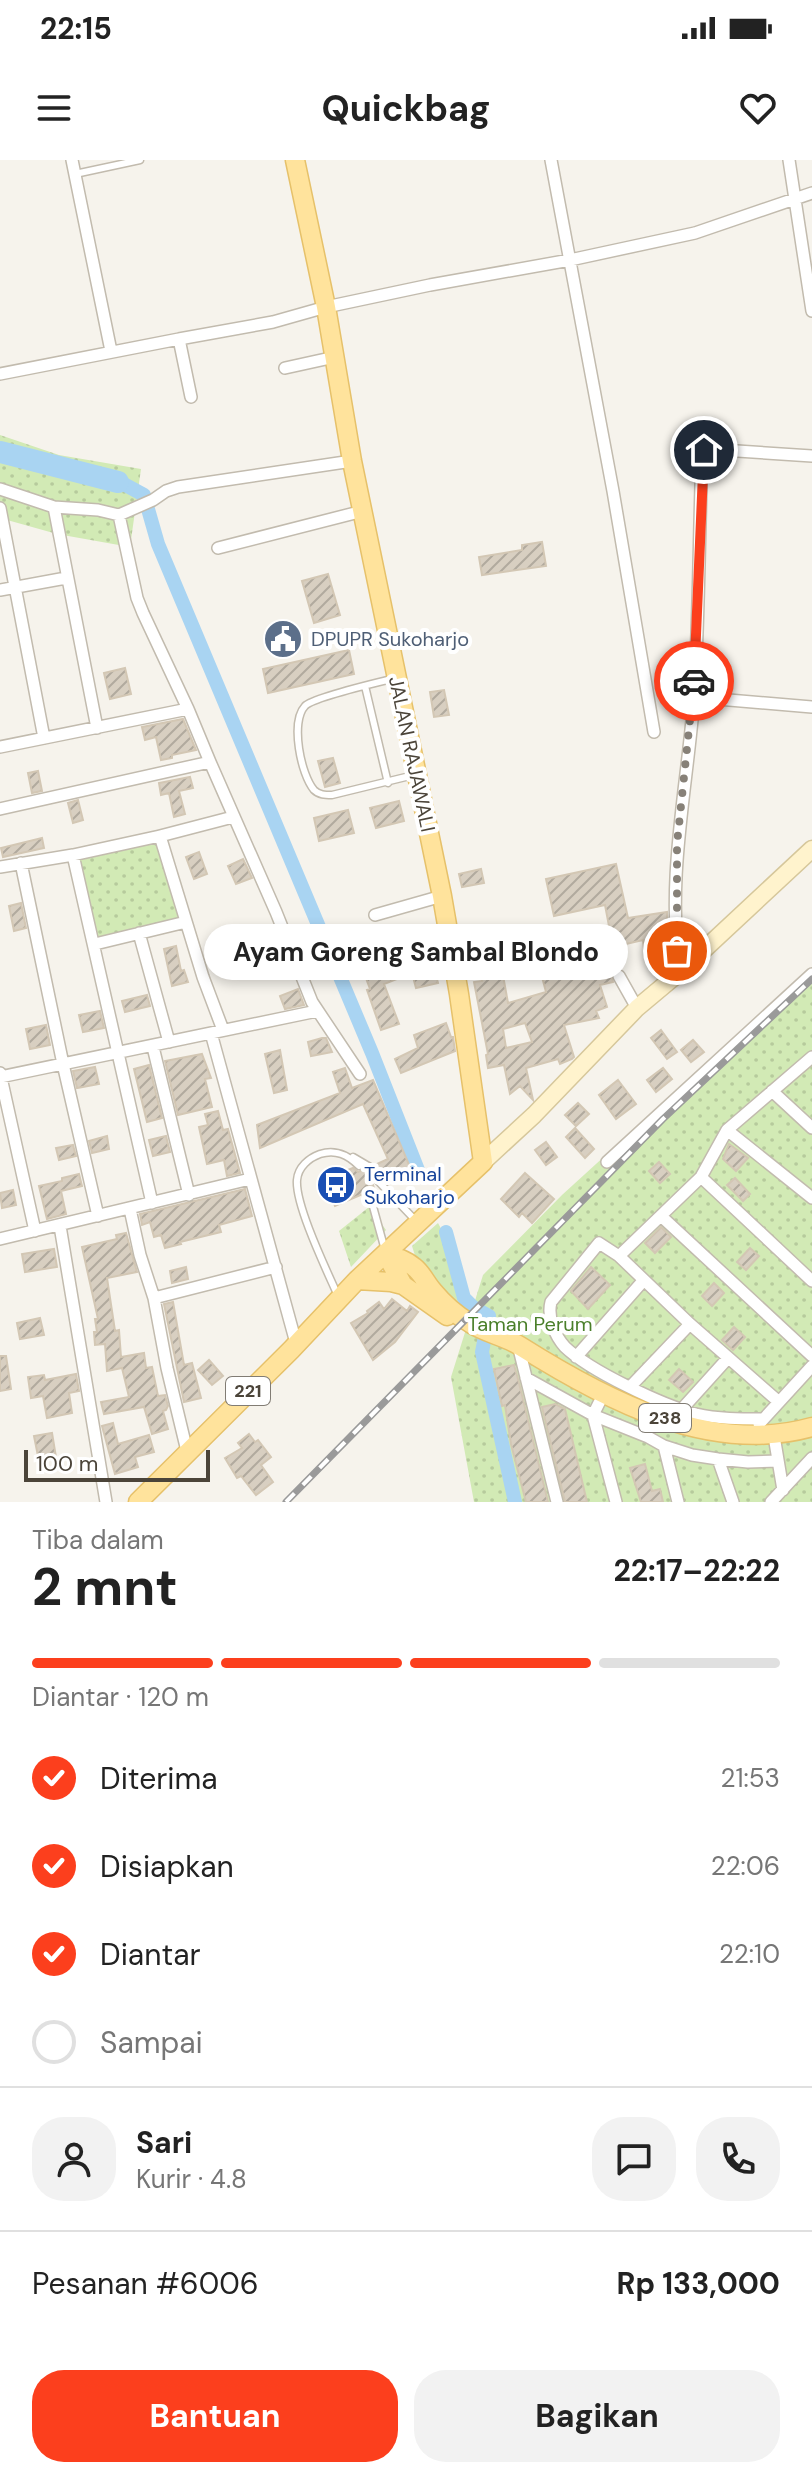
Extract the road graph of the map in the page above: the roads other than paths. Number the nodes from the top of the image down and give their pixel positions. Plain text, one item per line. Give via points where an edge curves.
1 (72, 160) edge
2 (140, 160) edge
3 (295, 160) edge
4 (551, 160) edge
5 (789, 160) edge
6 (75, 174) junction
7 (812, 193) edge
8 (794, 199) junction
9 (570, 260) junction
10 (326, 307) junction
11 (812, 311) edge
12 (179, 339) junction
13 (111, 351) junction
14 (335, 357) junction
15 (285, 368) dead end
16 (0, 374) edge
17 (191, 397) dead end
18 (812, 456) edge
19 (352, 461) junction
20 (0, 489) edge
21 (54, 507) junction
22 (0, 508) edge
23 (363, 511) junction
24 (119, 515) junction
25 (218, 548) dead end
26 (66, 578) junction
27 (15, 587) junction
28 (0, 590) edge
29 (396, 678) junction
30 (365, 686) junction
31 (694, 697) junction
32 (812, 707) edge
33 (188, 709) junction
34 (97, 728) junction
35 (654, 732) dead end
36 (44, 738) junction
37 (0, 747) edge
38 (210, 762) junction
39 (418, 774) junction
40 (388, 783) junction
41 (0, 809) edge
42 (233, 817) junction
43 (160, 836) junction
44 (812, 849) edge
45 (73, 855) junction
46 (21, 863) junction
47 (0, 867) edge
48 (442, 896) junction
49 (375, 915) dead end
50 (186, 922) junction
51 (139, 933) junction
52 (95, 944) junction
53 (680, 972) junction
54 (812, 974) edge
55 (619, 976) dead end
56 (637, 1008) junction
57 (317, 1011) junction
58 (217, 1031) junction
59 (169, 1042) junction
60 (153, 1047) junction
61 (117, 1053) junction
62 (812, 1057) edge
63 (63, 1064) junction
64 (360, 1074) dead end
65 (0, 1075) edge
66 (772, 1091) junction
67 (812, 1128) edge
68 (727, 1130) junction
69 (346, 1155) junction
70 (483, 1162) junction
71 (607, 1162) dead end
72 (359, 1166) dead end
73 (370, 1167) dead end
74 (701, 1177) junction
75 (250, 1179) junction
76 (377, 1180) dead end
77 (369, 1192) dead end
78 (189, 1195) junction
79 (812, 1198) edge
80 (152, 1203) junction
81 (130, 1209) junction
82 (98, 1216) junction
83 (661, 1216) junction
84 (60, 1226) junction
85 (410, 1228) junction
86 (35, 1231) junction
87 (0, 1239) edge
88 (386, 1254) junction
89 (619, 1256) junction
90 (276, 1267) junction
91 (417, 1269) junction
92 (357, 1280) junction
93 (643, 1281) junction
94 (812, 1281) edge
95 (403, 1285) junction
96 (154, 1298) junction
97 (339, 1299) junction
98 (690, 1324) junction
99 (469, 1327) junction
100 (296, 1343) junction
101 (519, 1349) junction
102 (812, 1356) edge
103 (576, 1357) junction
104 (728, 1358) junction
105 (812, 1366) edge
106 (526, 1378) junction
107 (630, 1387) junction
108 (604, 1393) junction
109 (779, 1402) junction
110 (682, 1409) junction
111 (654, 1414) junction
112 (593, 1415) junction
113 (763, 1419) junction
114 (812, 1427) edge
115 (747, 1436) junction
116 (774, 1436) junction
117 (648, 1437) junction
118 (664, 1446) junction
119 (187, 1451) junction
120 (812, 1458) edge
121 (718, 1459) junction
122 (778, 1461) junction
123 (783, 1490) junction
124 (106, 1502) edge
125 (138, 1502) edge
126 (557, 1502) edge
127 (616, 1502) edge
128 (678, 1502) edge
129 (733, 1502) edge
130 (771, 1502) edge

1 - 6 street
2 - 6 lane
3 - 10 main road, JALAN RAJAWALI
4 - 9 street
5 - 8 street
6 - 13 street
7 - 8 street
8 - 9 street via 695,233
8 - 11 street
9 - 10 street
9 - 35 street
10 - 12 street
10 - 14 main road, JALAN RAJAWALI
12 - 13 street
12 - 17 street
13 - 16 street
14 - 15 street
14 - 19 main road, JALAN RAJAWALI
18 - 31 street via 707,449 702,454
19 - 23 main road, JALAN RAJAWALI
19 - 24 street via 178,487
20 - 21 street
21 - 24 street
21 - 26 street
22 - 27 street
23 - 25 street
23 - 29 main road, JALAN RAJAWALI
24 - 33 street via 137,598
26 - 27 street
26 - 34 street
27 - 28 street
27 - 36 street
29 - 30 lane
29 - 39 main road, JALAN RAJAWALI
30 - 40 lane
30 - 40 lane via 309,702 299,715 298,745 311,786 323,795
31 - 32 street
31 - 53 street via 677,844
33 - 34 street
33 - 38 street
34 - 36 street
36 - 37 street
38 - 41 street
38 - 42 street
39 - 40 lane
39 - 48 main road, JALAN RAJAWALI
42 - 43 street
42 - 57 street
43 - 45 street
43 - 50 street
44 - 53 main road
45 - 46 street
45 - 52 street
46 - 47 street
46 - 63 street
48 - 49 street
48 - 70 main road, JALAN RAJAWALI
50 - 51 street
50 - 58 street
51 - 52 street
51 - 59 street
52 - 61 street
53 - 56 main road
54 - 71 street
55 - 56 street
56 - 70 main road
57 - 58 street
57 - 64 street
58 - 59 street
58 - 75 street
59 - 60 street
60 - 61 street
60 - 78 street
61 - 63 street
61 - 80 street
62 - 66 street
63 - 65 street
63 - 82 street
65 - 86 street
66 - 67 street
66 - 68 street
68 - 74 street
68 - 79 street
69 - 72 lane
69 - 73 lane
69 - 97 lane via 319,1154 297,1177 299,1200
70 - 85 main road
74 - 83 street
74 - 94 street
75 - 78 street
75 - 90 street
76 - 85 lane
77 - 88 lane
78 - 80 street
80 - 81 street
81 - 82 street
81 - 96 street
82 - 84 street
83 - 89 street
83 - 102 street
84 - 86 street
84 - 124 street
85 - 88 main road
85 - 91 main road via 410,1256
86 - 87 street
88 - 91 main road, 238
88 - 92 main road, 221
88 - 95 main road, 238
89 - 93 street
89 - 103 street via 596,1244 551,1302 558,1339
90 - 96 street
90 - 100 street
91 - 99 main road, 238
92 - 95 main road
92 - 97 main road, 221
93 - 98 street
93 - 103 street
95 - 99 main road, 238
96 - 119 street
97 - 100 main road, 221
98 - 104 street
98 - 107 street
99 - 101 main road, 238
100 - 119 main road, 221
101 - 106 street
101 - 108 main road, 238
103 - 107 street
104 - 109 street
104 - 110 street
105 - 109 street
106 - 112 street
106 - 126 street
107 - 110 street
108 - 111 main road, 238
108 - 112 street
109 - 113 street
110 - 113 street via 719,1418
111 - 115 main road, 238
111 - 117 street
112 - 117 street
112 - 127 street
113 - 115 street
114 - 116 main road, 238
115 - 116 main road, 238
116 - 122 street
117 - 118 street
118 - 121 street
118 - 128 street
119 - 125 main road, 221
120 - 123 street
121 - 122 street
121 - 129 street
122 - 123 street
123 - 130 street

